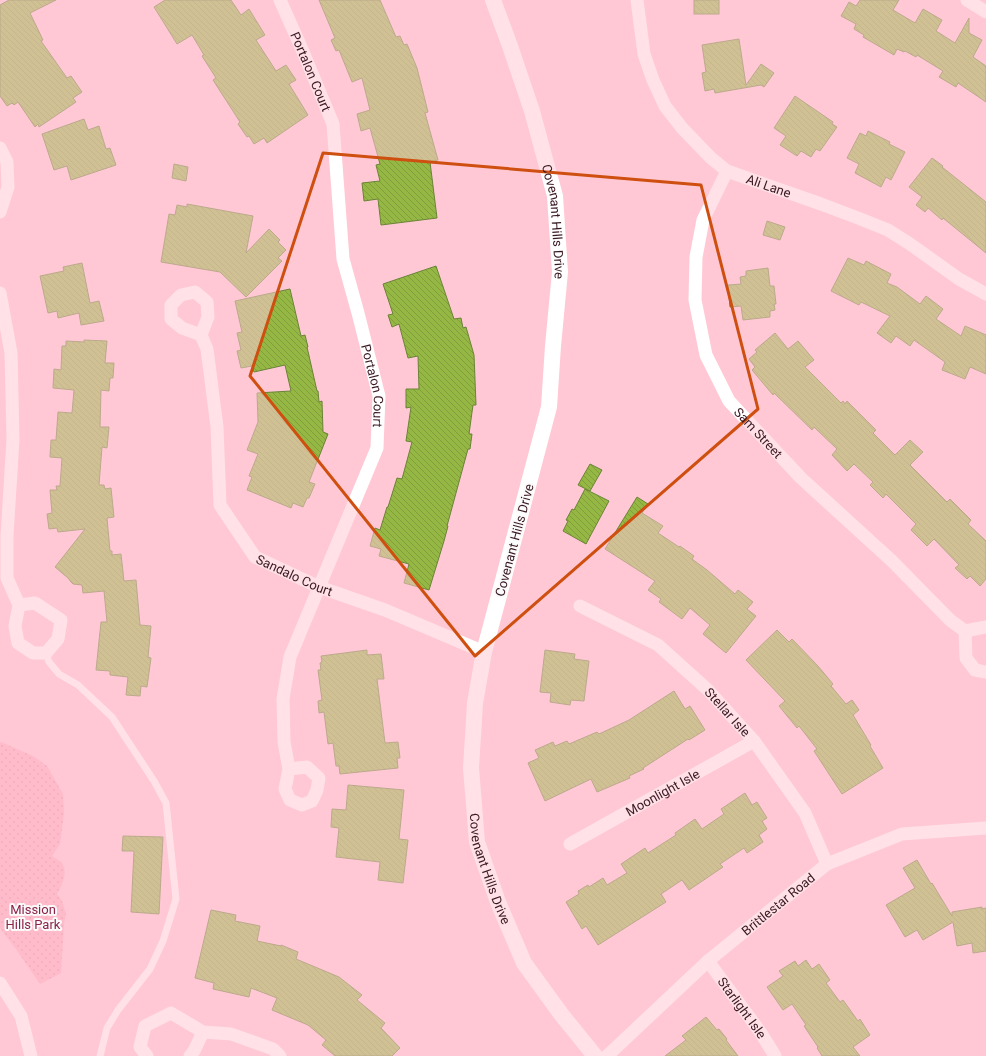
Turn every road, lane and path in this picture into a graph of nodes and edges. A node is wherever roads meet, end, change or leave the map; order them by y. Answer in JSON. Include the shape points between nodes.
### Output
{"nodes":[{"id":1,"x":280,"y":0,"type":"edge"},
{"id":2,"x":493,"y":0,"type":"edge"},
{"id":3,"x":637,"y":0,"type":"edge"},
{"id":4,"x":967,"y":0,"type":"edge"},
{"id":5,"x":986,"y":12,"type":"edge"},
{"id":6,"x":0,"y":148,"type":"edge"},
{"id":7,"x":727,"y":171,"type":"junction"},
{"id":8,"x":0,"y":212,"type":"edge"},
{"id":9,"x":0,"y":293,"type":"edge"},
{"id":10,"x":986,"y":294,"type":"edge"},
{"id":11,"x":201,"y":336,"type":"dead end"},
{"id":12,"x":319,"y":587,"type":"junction"},
{"id":13,"x":19,"y":605,"type":"junction"},
{"id":14,"x":580,"y":606,"type":"dead end"},
{"id":15,"x":986,"y":627,"type":"edge"},
{"id":16,"x":965,"y":631,"type":"junction"},
{"id":17,"x":484,"y":652,"type":"junction"},
{"id":18,"x":46,"y":653,"type":"junction"},
{"id":19,"x":986,"y":672,"type":"edge"},
{"id":20,"x":754,"y":741,"type":"junction"},
{"id":21,"x":289,"y":769,"type":"dead end"},
{"id":22,"x":986,"y":828,"type":"edge"},
{"id":23,"x":570,"y":844,"type":"dead end"},
{"id":24,"x":827,"y":864,"type":"junction"},
{"id":25,"x":708,"y":961,"type":"junction"},
{"id":26,"x":0,"y":982,"type":"edge"},
{"id":27,"x":204,"y":1032,"type":"junction"},
{"id":28,"x":31,"y":1056,"type":"edge"},
{"id":29,"x":100,"y":1056,"type":"edge"},
{"id":30,"x":147,"y":1056,"type":"edge"},
{"id":31,"x":190,"y":1056,"type":"edge"},
{"id":32,"x":280,"y":1056,"type":"edge"},
{"id":33,"x":595,"y":1056,"type":"edge"},
{"id":34,"x":607,"y":1056,"type":"edge"},
{"id":35,"x":774,"y":1056,"type":"edge"}],
"edges":[{"from":1,"to":12,"type":"street","name":"Portalon Court","via":[[333,124],[343,259],[378,396],[377,448]]},
{"from":2,"to":17,"type":"street","name":"Covenant Hills Drive","via":[[532,111],[554,196],[560,272],[550,407]]},
{"from":3,"to":7,"type":"street","name":"Ali Lane","via":[[644,54],[665,106],[697,145]]},
{"from":4,"to":5,"type":"street"},
{"from":6,"to":8,"type":"street","via":[[7,162],[8,187]]},
{"from":7,"to":10,"type":"street","name":"Ali Lane","via":[[888,230],[959,279]]},
{"from":7,"to":16,"type":"street","name":"Sam Street","via":[[703,220],[696,257],[695,300],[706,355],[729,401],[801,478],[950,620]]},
{"from":9,"to":13,"type":"street","via":[[10,353],[13,439],[6,536],[7,578]]},
{"from":11,"to":12,"type":"street","name":"Sandalo Court","via":[[206,349],[217,427],[220,505],[255,557]]},
{"from":12,"to":17,"type":"street","name":"Sandalo Court","via":[[385,610]]},
{"from":12,"to":21,"type":"street","name":"Portalon Court","via":[[290,657],[283,699],[284,742]]},
{"from":13,"to":18,"type":"street","via":[[15,626],[18,643],[33,653]]},
{"from":13,"to":18,"type":"street","via":[[35,604],[61,620],[58,639]]},
{"from":14,"to":20,"type":"street","name":"Stellar Isle","via":[[658,645],[708,690]]},
{"from":15,"to":16,"type":"street"},
{"from":16,"to":19,"type":"street","via":[[966,658],[975,670]]},
{"from":17,"to":33,"type":"street","name":"Covenant Hills Drive","via":[[475,703],[471,768],[477,842],[498,902],[524,963]]},
{"from":18,"to":29,"type":"lane","via":[[49,662],[59,674],[78,685],[112,716],[166,803],[176,899],[163,941],[150,969],[107,1028]]},
{"from":20,"to":23,"type":"street","name":"Moonlight Isle"},
{"from":20,"to":24,"type":"street","name":"Stellar Isle","via":[[805,812]]},
{"from":22,"to":24,"type":"street","name":"Brittlestar Road","via":[[902,834]]},
{"from":24,"to":25,"type":"street","name":"Brittlestar Road"},
{"from":25,"to":34,"type":"street","name":"Brittlestar Road"},
{"from":25,"to":35,"type":"street","name":"Starlight Isle","via":[[761,1033]]},
{"from":26,"to":28,"type":"street","via":[[21,1016]]},
{"from":27,"to":30,"type":"street","via":[[171,1013],[145,1026],[140,1047]]},
{"from":27,"to":31,"type":"street"},
{"from":27,"to":32,"type":"street","via":[[231,1034],[273,1049]]}]}
